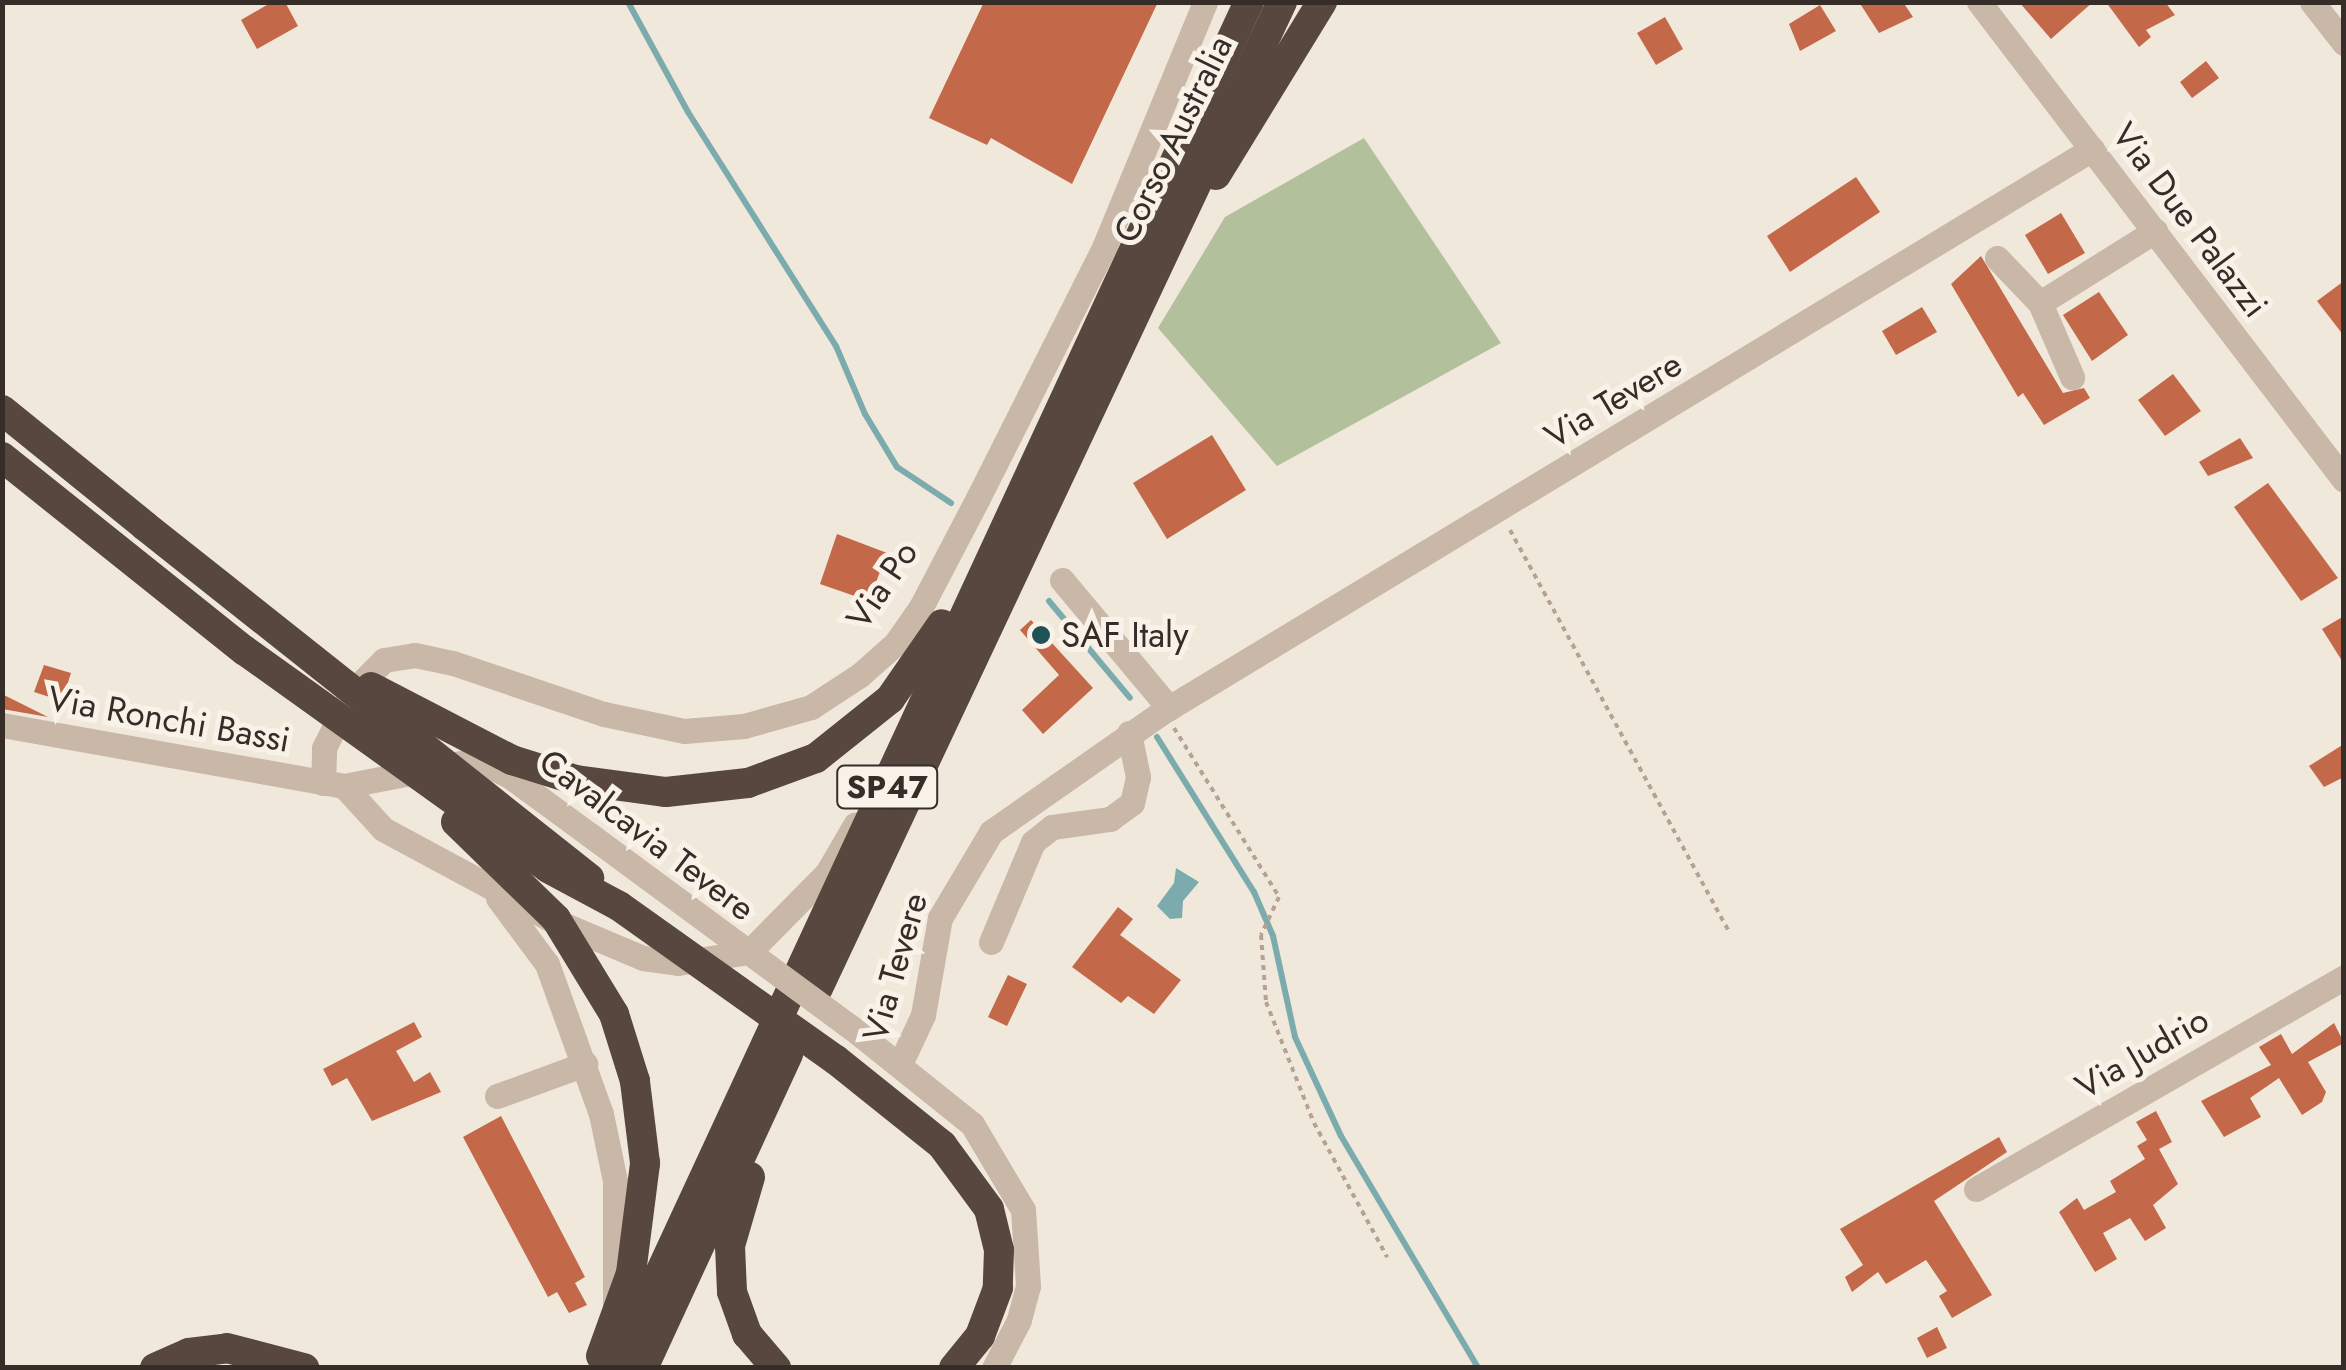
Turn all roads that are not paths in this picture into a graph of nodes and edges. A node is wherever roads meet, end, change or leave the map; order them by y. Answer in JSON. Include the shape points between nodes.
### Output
{"nodes":[{"id":1,"x":1205,"y":2,"type":"edge"},
{"id":2,"x":1228,"y":2,"type":"edge"},
{"id":3,"x":1249,"y":2,"type":"edge"},
{"id":4,"x":1282,"y":2,"type":"edge"},
{"id":5,"x":1322,"y":2,"type":"edge"},
{"id":6,"x":1979,"y":2,"type":"edge"},
{"id":7,"x":2312,"y":2,"type":"edge"},
{"id":8,"x":2344,"y":43,"type":"edge"},
{"id":9,"x":2092,"y":148,"type":"junction"},
{"id":10,"x":1154,"y":205,"type":"junction"},
{"id":11,"x":2155,"y":232,"type":"junction"},
{"id":12,"x":1997,"y":258,"type":"dead end"},
{"id":13,"x":2040,"y":303,"type":"junction"},
{"id":14,"x":1132,"y":308,"type":"junction"},
{"id":15,"x":2072,"y":377,"type":"dead end"},
{"id":16,"x":2,"y":410,"type":"edge"},
{"id":17,"x":1058,"y":416,"type":"junction"},
{"id":18,"x":2,"y":458,"type":"edge"},
{"id":19,"x":2344,"y":480,"type":"edge"},
{"id":20,"x":145,"y":526,"type":"junction"},
{"id":21,"x":1062,"y":580,"type":"dead end"},
{"id":22,"x":244,"y":650,"type":"junction"},
{"id":23,"x":1166,"y":710,"type":"junction"},
{"id":24,"x":2,"y":724,"type":"edge"},
{"id":25,"x":1129,"y":733,"type":"junction"},
{"id":26,"x":892,"y":776,"type":"junction"},
{"id":27,"x":334,"y":785,"type":"junction"},
{"id":28,"x":485,"y":883,"type":"junction"},
{"id":29,"x":617,"y":904,"type":"junction"},
{"id":30,"x":991,"y":942,"type":"dead end"},
{"id":31,"x":2344,"y":977,"type":"edge"},
{"id":32,"x":818,"y":988,"type":"dead end"},
{"id":33,"x":900,"y":1062,"type":"junction"},
{"id":34,"x":584,"y":1064,"type":"junction"},
{"id":35,"x":498,"y":1096,"type":"dead end"},
{"id":36,"x":1976,"y":1190,"type":"dead end"},
{"id":37,"x":614,"y":1322,"type":"junction"},
{"id":38,"x":155,"y":1368,"type":"edge"},
{"id":39,"x":304,"y":1368,"type":"edge"},
{"id":40,"x":596,"y":1368,"type":"edge"},
{"id":41,"x":616,"y":1368,"type":"edge"},
{"id":42,"x":643,"y":1368,"type":"edge"},
{"id":43,"x":776,"y":1368,"type":"edge"},
{"id":44,"x":954,"y":1368,"type":"edge"},
{"id":45,"x":994,"y":1368,"type":"edge"}],
"edges":[{"from":1,"to":27,"type":"street","name":"Via Po","via":[[1105,245],[978,498],[921,607],[896,643],[860,676],[811,707],[744,726],[684,732],[604,714],[452,663],[414,655],[384,660],[352,692],[331,734]]},
{"from":2,"to":10,"type":"highway","number":"SP47"},
{"from":3,"to":10,"type":"highway","name":"Corso Australia","number":"SP47"},
{"from":4,"to":14,"type":"highway","name":"Corso Australia","number":"SP47"},
{"from":5,"to":14,"type":"highway","number":"SP47"},
{"from":6,"to":9,"type":"street","name":"Via Due Palazzi"},
{"from":7,"to":8,"type":"street"},
{"from":9,"to":11,"type":"street","name":"Via Due Palazzi"},
{"from":9,"to":23,"type":"street","name":"Via Tevere"},
{"from":10,"to":17,"type":"highway","number":"SP47"},
{"from":11,"to":13,"type":"street"},
{"from":11,"to":19,"type":"street","name":"Via Due Palazzi"},
{"from":12,"to":13,"type":"street"},
{"from":13,"to":15,"type":"street"},
{"from":14,"to":32,"type":"highway","number":"SP47"},
{"from":16,"to":20,"type":"highway"},
{"from":17,"to":20,"type":"highway","bridge":true,"via":[[925,655],[890,699],[848,737],[788,771],[748,783],[666,792],[576,780],[442,727],[339,668]]},
{"from":17,"to":26,"type":"highway","number":"SP47"},
{"from":18,"to":22,"type":"highway"},
{"from":20,"to":29,"type":"highway","bridge":true,"via":[[295,651],[560,850]]},
{"from":21,"to":23,"type":"street"},
{"from":22,"to":29,"type":"highway","bridge":true,"via":[[548,868]]},
{"from":22,"to":37,"type":"highway","bridge":true,"via":[[519,880],[575,944],[614,1014],[635,1081],[645,1163],[639,1238]]},
{"from":23,"to":25,"type":"street","name":"Via Tevere"},
{"from":24,"to":27,"type":"street","name":"Via Ronchi Bassi"},
{"from":25,"to":30,"type":"street","via":[[1138,777],[1132,803],[1110,818],[1052,828],[1033,842]]},
{"from":25,"to":33,"type":"street","name":"Via Tevere","via":[[991,832],[962,872],[940,918],[917,1034]]},
{"from":26,"to":28,"type":"street","via":[[788,918],[749,952],[718,962],[642,958]]},
{"from":26,"to":41,"type":"highway","number":"SP47"},
{"from":27,"to":28,"type":"street","via":[[383,830]]},
{"from":27,"to":33,"type":"street","name":"Cavalcavia Tevere","bridge":true,"via":[[477,760],[508,775]]},
{"from":28,"to":34,"type":"street","via":[[547,964]]},
{"from":29,"to":44,"type":"highway","bridge":true,"via":[[836,1060],[942,1145],[988,1210],[999,1250],[998,1288],[980,1336]]},
{"from":31,"to":36,"type":"street","name":"Via Judrio"},
{"from":33,"to":45,"type":"street","name":"Via Tevere","via":[[972,1124],[1023,1210],[1028,1286]]},
{"from":34,"to":35,"type":"street"},
{"from":34,"to":37,"type":"street","via":[[616,1181]]},
{"from":37,"to":40,"type":"highway"},
{"from":38,"to":39,"type":"highway","via":[[189,1352],[227,1348]]},
{"from":42,"to":43,"type":"highway","via":[[788,1054],[788,1087],[730,1246],[736,1308],[747,1334]]}]}
